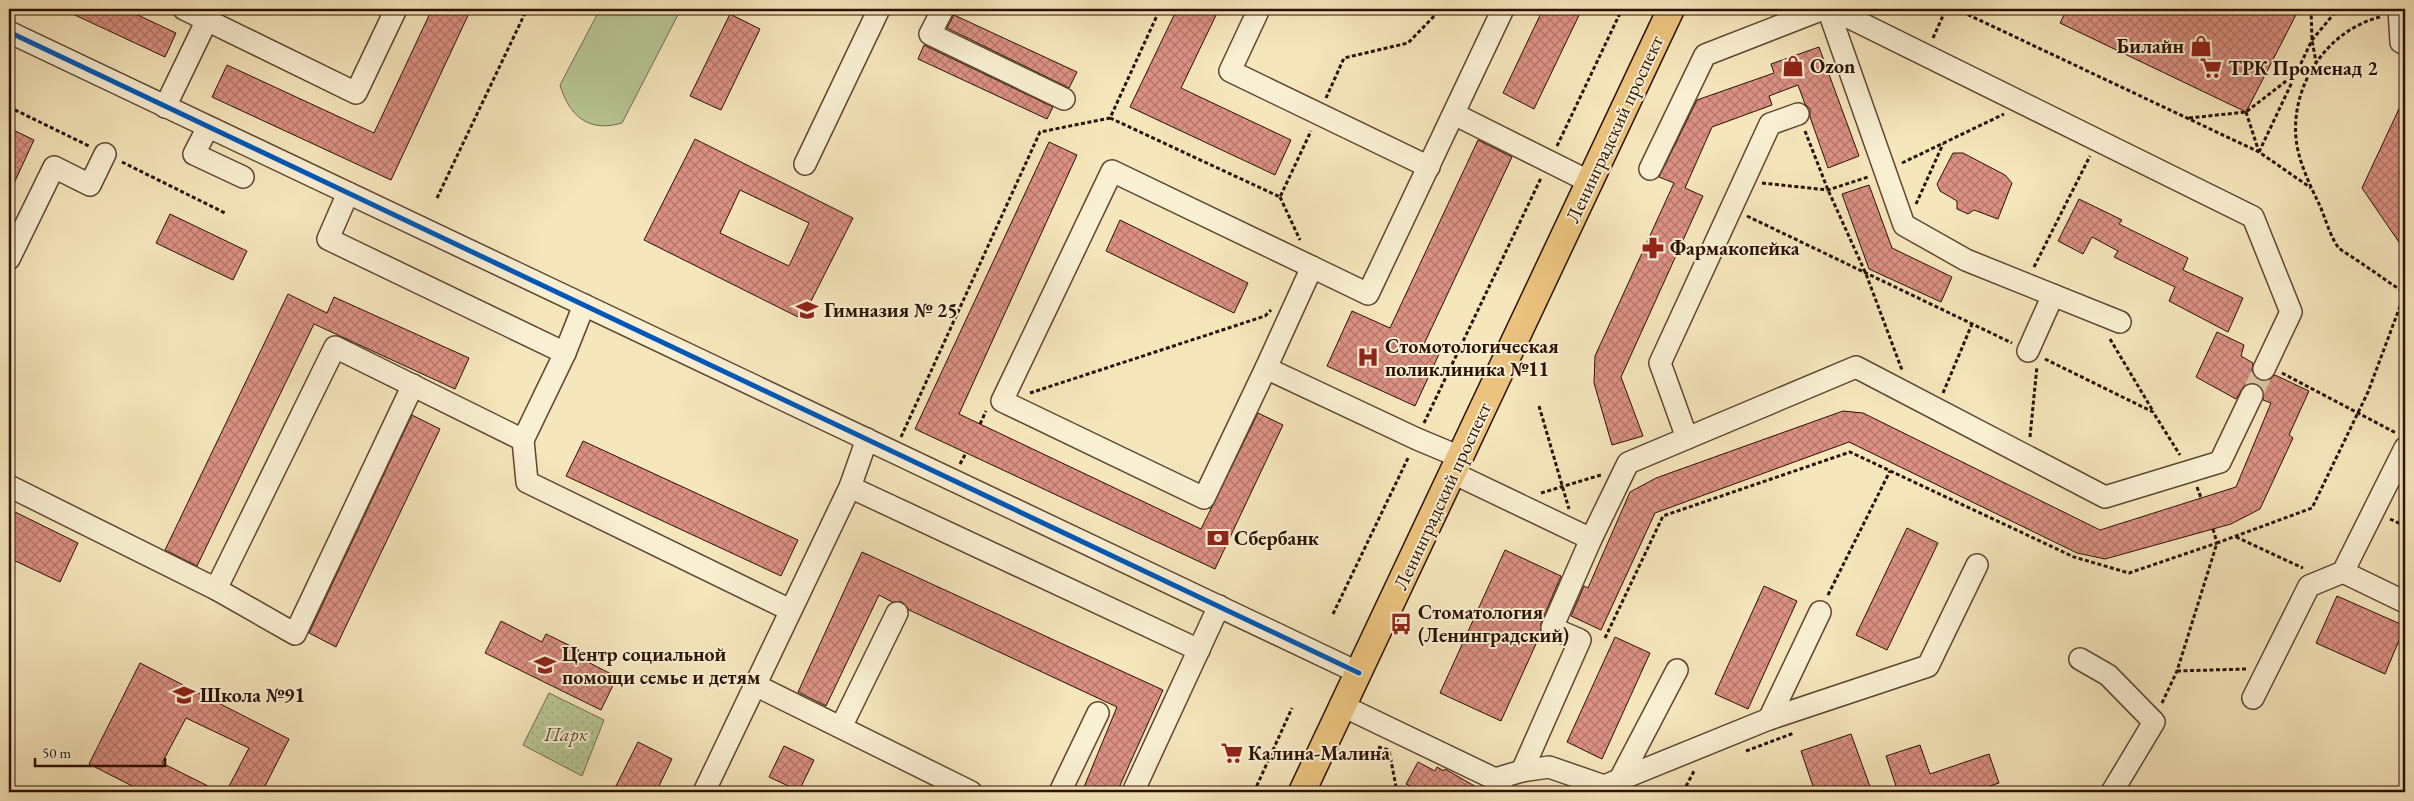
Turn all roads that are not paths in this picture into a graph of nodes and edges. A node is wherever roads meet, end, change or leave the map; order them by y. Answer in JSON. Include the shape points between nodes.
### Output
{"nodes":[{"id":1,"x":184,"y":9,"type":"edge"},
{"id":2,"x":396,"y":9,"type":"edge"},
{"id":3,"x":879,"y":9,"type":"edge"},
{"id":4,"x":943,"y":9,"type":"edge"},
{"id":5,"x":1259,"y":9,"type":"edge"},
{"id":6,"x":1503,"y":9,"type":"edge"},
{"id":7,"x":1671,"y":9,"type":"edge"},
{"id":8,"x":1823,"y":9,"type":"edge"},
{"id":9,"x":1830,"y":9,"type":"edge"},
{"id":10,"x":2399,"y":11,"type":"edge"},
{"id":11,"x":206,"y":20,"type":"junction"},
{"id":12,"x":9,"y":32,"type":"edge"},
{"id":13,"x":2405,"y":44,"type":"edge"},
{"id":14,"x":1064,"y":99,"type":"dead end"},
{"id":15,"x":166,"y":107,"type":"junction"},
{"id":16,"x":1454,"y":114,"type":"junction"},
{"id":17,"x":1798,"y":114,"type":"road end"},
{"id":18,"x":208,"y":127,"type":"junction"},
{"id":19,"x":105,"y":154,"type":"dead end"},
{"id":20,"x":805,"y":164,"type":"dead end"},
{"id":21,"x":1429,"y":167,"type":"junction"},
{"id":22,"x":1650,"y":169,"type":"dead end"},
{"id":23,"x":243,"y":177,"type":"dead end"},
{"id":24,"x":1590,"y":182,"type":"junction"},
{"id":25,"x":348,"y":193,"type":"junction"},
{"id":26,"x":9,"y":259,"type":"edge"},
{"id":27,"x":1312,"y":267,"type":"junction"},
{"id":28,"x":2053,"y":295,"type":"junction"},
{"id":29,"x":584,"y":305,"type":"junction"},
{"id":30,"x":2120,"y":322,"type":"dead end"},
{"id":31,"x":565,"y":353,"type":"junction"},
{"id":32,"x":2033,"y":353,"type":"road end"},
{"id":33,"x":2265,"y":367,"type":"tunnel mouth"},
{"id":34,"x":1266,"y":368,"type":"junction"},
{"id":35,"x":413,"y":385,"type":"junction"},
{"id":36,"x":2252,"y":395,"type":"tunnel mouth"},
{"id":37,"x":1687,"y":438,"type":"junction"},
{"id":38,"x":867,"y":439,"type":"junction"},
{"id":39,"x":524,"y":440,"type":"junction"},
{"id":40,"x":2401,"y":441,"type":"edge"},
{"id":41,"x":1457,"y":465,"type":"junction"},
{"id":42,"x":9,"y":486,"type":"edge"},
{"id":43,"x":850,"y":486,"type":"junction"},
{"id":44,"x":1584,"y":536,"type":"junction"},
{"id":45,"x":1977,"y":565,"type":"dead end"},
{"id":46,"x":2335,"y":576,"type":"junction"},
{"id":47,"x":216,"y":589,"type":"junction"},
{"id":48,"x":2405,"y":602,"type":"edge"},
{"id":49,"x":1219,"y":606,"type":"junction"},
{"id":50,"x":790,"y":610,"type":"junction"},
{"id":51,"x":1820,"y":612,"type":"road end"},
{"id":52,"x":897,"y":613,"type":"dead end"},
{"id":53,"x":1199,"y":650,"type":"junction"},
{"id":54,"x":2080,"y":659,"type":"dead end"},
{"id":55,"x":1677,"y":670,"type":"dead end"},
{"id":56,"x":1359,"y":673,"type":"junction"},
{"id":57,"x":755,"y":685,"type":"junction"},
{"id":58,"x":2253,"y":698,"type":"dead end"},
{"id":59,"x":1343,"y":706,"type":"junction"},
{"id":60,"x":1098,"y":712,"type":"dead end"},
{"id":61,"x":1769,"y":719,"type":"junction"},
{"id":62,"x":841,"y":727,"type":"junction"},
{"id":63,"x":1522,"y":771,"type":"junction"},
{"id":64,"x":1620,"y":779,"type":"junction"},
{"id":65,"x":1500,"y":786,"type":"edge"},
{"id":66,"x":704,"y":792,"type":"edge"},
{"id":67,"x":971,"y":792,"type":"edge"},
{"id":68,"x":1060,"y":792,"type":"edge"},
{"id":69,"x":1133,"y":792,"type":"edge"},
{"id":70,"x":1302,"y":792,"type":"edge"},
{"id":71,"x":2112,"y":792,"type":"edge"}],
"edges":[{"from":1,"to":11,"type":"street"},
{"from":2,"to":11,"type":"street","via":[[356,93]]},
{"from":3,"to":20,"type":"street"},
{"from":4,"to":14,"type":"street","via":[[930,34]]},
{"from":5,"to":21,"type":"street","via":[[1230,70]]},
{"from":6,"to":16,"type":"street"},
{"from":7,"to":24,"type":"main road","name":"Ленинградский проспект"},
{"from":8,"to":22,"type":"street","via":[[1704,55]]},
{"from":9,"to":28,"type":"street","via":[[1904,225],[1966,260]]},
{"from":9,"to":33,"type":"street","via":[[2253,217],[2291,312]]},
{"from":10,"to":13,"type":"street","via":[[2401,42]]},
{"from":11,"to":15,"type":"street"},
{"from":12,"to":15,"type":"street"},
{"from":15,"to":18,"type":"street"},
{"from":16,"to":21,"type":"street"},
{"from":16,"to":24,"type":"street"},
{"from":17,"to":37,"type":"street","via":[[1770,124],[1660,362]]},
{"from":18,"to":23,"type":"street","via":[[194,154]]},
{"from":18,"to":25,"type":"street"},
{"from":19,"to":26,"type":"street","via":[[90,184],[54,167]]},
{"from":21,"to":27,"type":"street","via":[[1368,294]]},
{"from":24,"to":41,"type":"main road","name":"Ленинградский проспект"},
{"from":25,"to":29,"type":"street"},
{"from":25,"to":31,"type":"street","via":[[328,238]]},
{"from":27,"to":34,"type":"street"},
{"from":27,"to":34,"type":"street","via":[[1112,171],[1002,402],[1204,498]]},
{"from":28,"to":30,"type":"street"},
{"from":28,"to":32,"type":"street"},
{"from":29,"to":31,"type":"street"},
{"from":29,"to":38,"type":"street"},
{"from":31,"to":39,"type":"street"},
{"from":34,"to":41,"type":"street","via":[[1417,439]]},
{"from":35,"to":39,"type":"street"},
{"from":35,"to":47,"type":"street","via":[[335,347]]},
{"from":35,"to":47,"type":"street","via":[[295,634]]},
{"from":36,"to":37,"type":"street","via":[[2220,462],[2105,497],[1856,367]]},
{"from":37,"to":44,"type":"street","via":[[1628,463]]},
{"from":38,"to":43,"type":"street"},
{"from":38,"to":49,"type":"street"},
{"from":39,"to":50,"type":"street","via":[[527,482]]},
{"from":40,"to":46,"type":"street"},
{"from":41,"to":44,"type":"street","via":[[1513,502]]},
{"from":41,"to":56,"type":"main road","name":"Ленинградский проспект"},
{"from":42,"to":47,"type":"street"},
{"from":43,"to":50,"type":"street"},
{"from":43,"to":53,"type":"street"},
{"from":44,"to":63,"type":"street","via":[[1552,628],[1580,640]]},
{"from":45,"to":61,"type":"street","via":[[1928,666]]},
{"from":46,"to":48,"type":"street"},
{"from":46,"to":58,"type":"street","via":[[2309,586]]},
{"from":49,"to":53,"type":"street"},
{"from":49,"to":56,"type":"street"},
{"from":50,"to":57,"type":"street"},
{"from":51,"to":61,"type":"street"},
{"from":52,"to":62,"type":"street"},
{"from":53,"to":69,"type":"street"},
{"from":54,"to":71,"type":"street","via":[[2108,675],[2154,722]]},
{"from":55,"to":64,"type":"street"},
{"from":56,"to":59,"type":"main road","name":"Ленинградский проспект"},
{"from":57,"to":62,"type":"street"},
{"from":57,"to":66,"type":"street"},
{"from":59,"to":65,"type":"street"},
{"from":59,"to":70,"type":"main road","name":"Ленинградский проспект"},
{"from":60,"to":68,"type":"street"},
{"from":61,"to":64,"type":"street"},
{"from":62,"to":67,"type":"street"},
{"from":63,"to":64,"type":"street","via":[[1549,767],[1604,786]]},
{"from":63,"to":65,"type":"street"}]}
